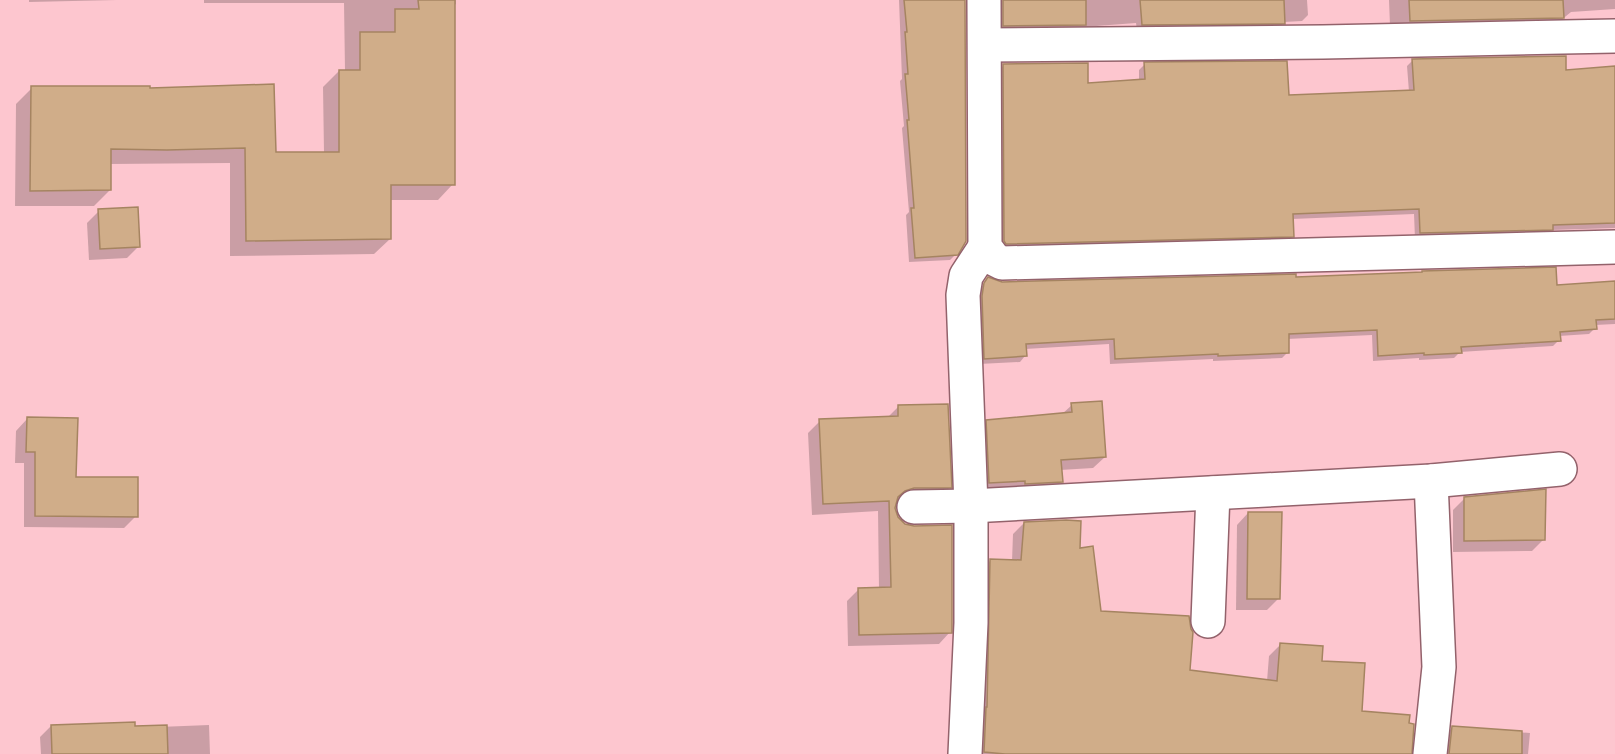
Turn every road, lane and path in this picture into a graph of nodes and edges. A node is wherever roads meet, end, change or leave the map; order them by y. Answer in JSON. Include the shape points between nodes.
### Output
{"nodes":[{"id":1,"x":984,"y":0,"type":"edge"},
{"id":2,"x":1615,"y":36,"type":"edge"},
{"id":3,"x":985,"y":45,"type":"junction"},
{"id":4,"x":985,"y":247,"type":"junction"},
{"id":5,"x":1615,"y":247,"type":"edge"},
{"id":6,"x":1560,"y":470,"type":"dead end"},
{"id":7,"x":1431,"y":481,"type":"junction"},
{"id":8,"x":1213,"y":493,"type":"junction"},
{"id":9,"x":971,"y":506,"type":"junction"},
{"id":10,"x":914,"y":507,"type":"dead end"},
{"id":11,"x":1208,"y":621,"type":"dead end"},
{"id":12,"x":965,"y":754,"type":"edge"},
{"id":13,"x":1430,"y":754,"type":"edge"}],
"edges":[{"from":1,"to":3,"type":"street"},
{"from":2,"to":3,"type":"street"},
{"from":3,"to":4,"type":"street"},
{"from":4,"to":5,"type":"street","via":[[993,259],[1002,263]]},
{"from":4,"to":9,"type":"street","via":[[966,276],[963,295]]},
{"from":6,"to":7,"type":"street"},
{"from":7,"to":8,"type":"street"},
{"from":7,"to":13,"type":"street","via":[[1439,667]]},
{"from":8,"to":9,"type":"street"},
{"from":8,"to":11,"type":"street"},
{"from":9,"to":10,"type":"street"},
{"from":9,"to":12,"type":"street"}]}
